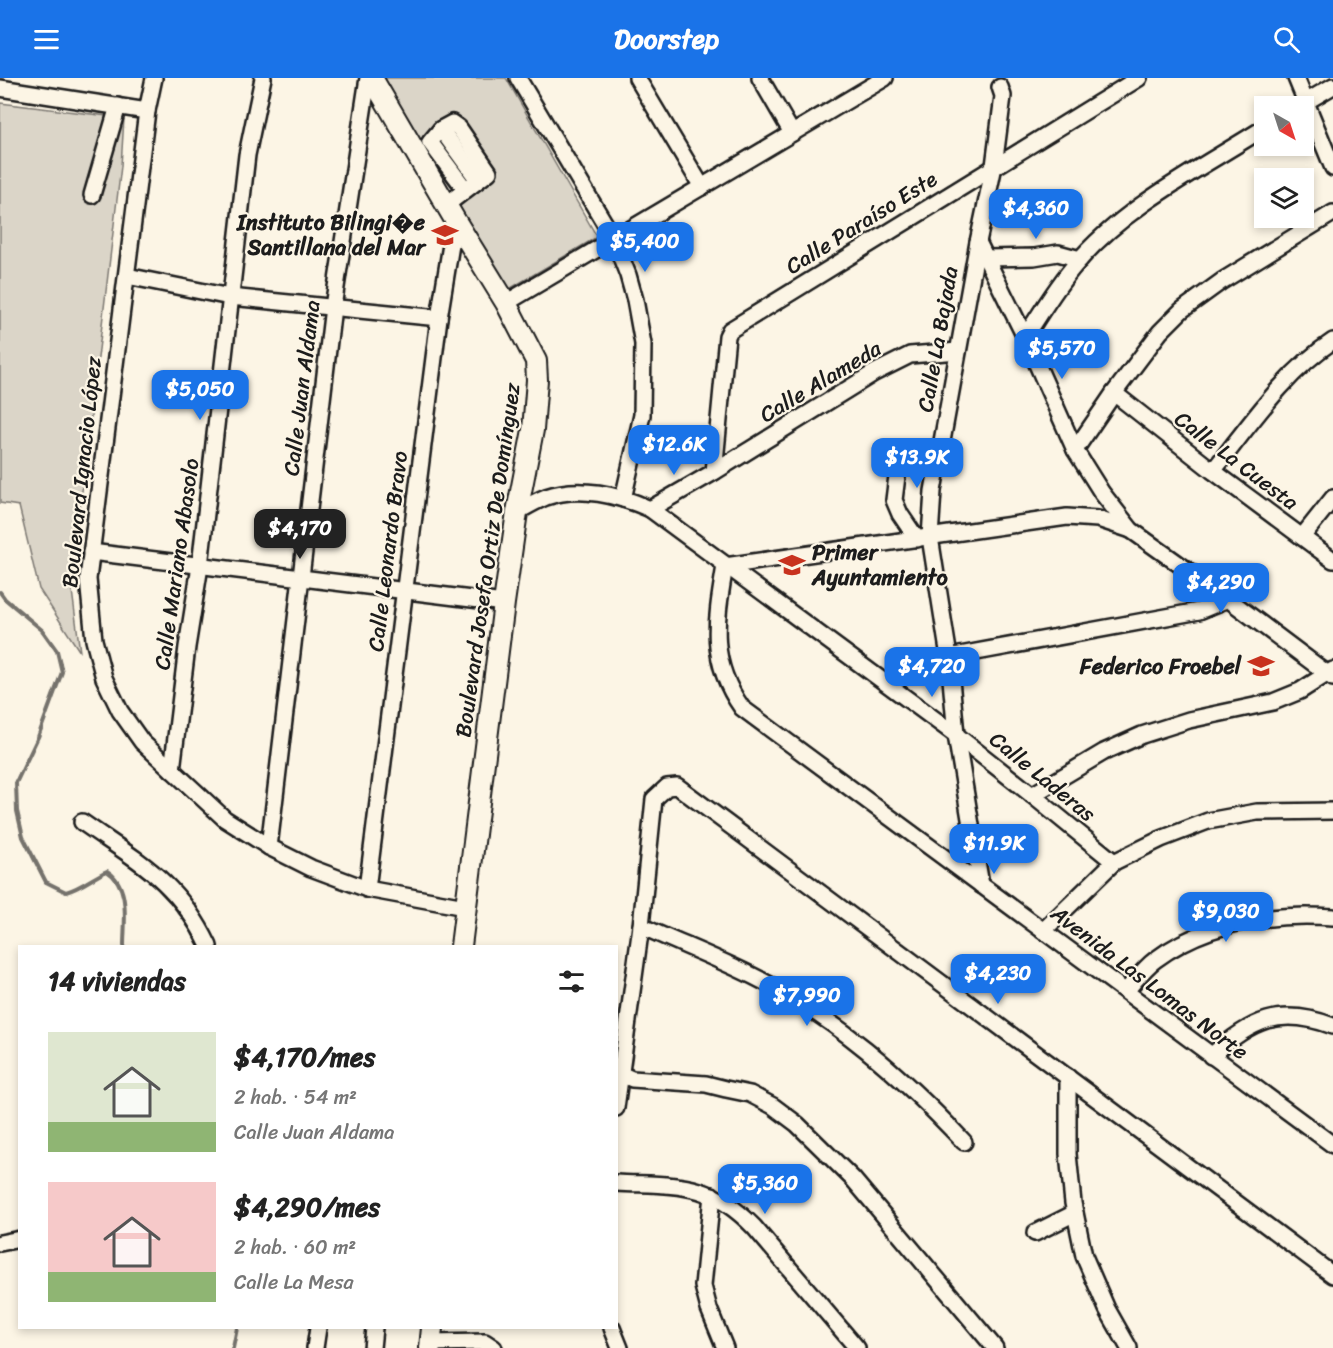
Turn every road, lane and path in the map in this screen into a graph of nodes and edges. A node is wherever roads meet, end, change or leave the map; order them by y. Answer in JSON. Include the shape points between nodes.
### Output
{"nodes":[{"id":1,"x":43,"y":78,"type":"edge"},
{"id":2,"x":154,"y":78,"type":"edge"},
{"id":3,"x":263,"y":78,"type":"edge"},
{"id":4,"x":370,"y":78,"type":"edge"},
{"id":5,"x":518,"y":78,"type":"edge"},
{"id":6,"x":637,"y":78,"type":"edge"},
{"id":7,"x":760,"y":78,"type":"edge"},
{"id":8,"x":885,"y":78,"type":"edge"},
{"id":9,"x":1139,"y":78,"type":"edge"},
{"id":10,"x":1296,"y":78,"type":"edge"},
{"id":11,"x":1333,"y":86,"type":"edge"},
{"id":12,"x":1000,"y":87,"type":"dead end"},
{"id":13,"x":0,"y":88,"type":"edge"},
{"id":14,"x":40,"y":94,"type":"junction"},
{"id":15,"x":1300,"y":96,"type":"edge"},
{"id":16,"x":1314,"y":98,"type":"edge"},
{"id":17,"x":118,"y":106,"type":"junction"},
{"id":18,"x":147,"y":111,"type":"junction"},
{"id":19,"x":1314,"y":129,"type":"edge"},
{"id":20,"x":792,"y":133,"type":"junction"},
{"id":21,"x":1254,"y":134,"type":"edge"},
{"id":22,"x":994,"y":166,"type":"junction"},
{"id":23,"x":1333,"y":168,"type":"edge"},
{"id":24,"x":702,"y":187,"type":"junction"},
{"id":25,"x":465,"y":189,"type":"junction"},
{"id":26,"x":92,"y":195,"type":"dead end"},
{"id":27,"x":450,"y":213,"type":"junction"},
{"id":28,"x":1333,"y":213,"type":"edge"},
{"id":29,"x":614,"y":239,"type":"junction"},
{"id":30,"x":978,"y":242,"type":"junction"},
{"id":31,"x":987,"y":258,"type":"junction"},
{"id":32,"x":1080,"y":259,"type":"junction"},
{"id":33,"x":127,"y":276,"type":"junction"},
{"id":34,"x":230,"y":297,"type":"junction"},
{"id":35,"x":506,"y":303,"type":"junction"},
{"id":36,"x":333,"y":307,"type":"junction"},
{"id":37,"x":439,"y":318,"type":"junction"},
{"id":38,"x":1025,"y":337,"type":"junction"},
{"id":39,"x":1333,"y":341,"type":"edge"},
{"id":40,"x":958,"y":351,"type":"junction"},
{"id":41,"x":1114,"y":393,"type":"junction"},
{"id":42,"x":1076,"y":450,"type":"junction"},
{"id":43,"x":898,"y":468,"type":"dead end"},
{"id":44,"x":1213,"y":471,"type":"junction"},
{"id":45,"x":714,"y":472,"type":"junction"},
{"id":46,"x":1333,"y":498,"type":"edge"},
{"id":47,"x":623,"y":499,"type":"junction"},
{"id":48,"x":650,"y":509,"type":"junction"},
{"id":49,"x":517,"y":512,"type":"junction"},
{"id":50,"x":1131,"y":530,"type":"junction"},
{"id":51,"x":1302,"y":537,"type":"junction"},
{"id":52,"x":924,"y":538,"type":"junction"},
{"id":53,"x":91,"y":552,"type":"junction"},
{"id":54,"x":1333,"y":560,"type":"edge"},
{"id":55,"x":200,"y":566,"type":"junction"},
{"id":56,"x":725,"y":566,"type":"junction"},
{"id":57,"x":302,"y":577,"type":"junction"},
{"id":58,"x":405,"y":590,"type":"junction"},
{"id":59,"x":1228,"y":598,"type":"junction"},
{"id":60,"x":504,"y":603,"type":"junction"},
{"id":61,"x":949,"y":657,"type":"junction"},
{"id":62,"x":1332,"y":674,"type":"edge"},
{"id":63,"x":956,"y":735,"type":"junction"},
{"id":64,"x":172,"y":770,"type":"junction"},
{"id":65,"x":1032,"y":795,"type":"junction"},
{"id":66,"x":1333,"y":811,"type":"edge"},
{"id":67,"x":82,"y":822,"type":"dead end"},
{"id":68,"x":269,"y":847,"type":"junction"},
{"id":69,"x":1114,"y":862,"type":"junction"},
{"id":70,"x":981,"y":885,"type":"junction"},
{"id":71,"x":367,"y":889,"type":"junction"},
{"id":72,"x":465,"y":906,"type":"junction"},
{"id":73,"x":1333,"y":917,"type":"edge"},
{"id":74,"x":641,"y":926,"type":"junction"},
{"id":75,"x":1043,"y":931,"type":"junction"},
{"id":76,"x":209,"y":945,"type":"edge"},
{"id":77,"x":461,"y":945,"type":"edge"},
{"id":78,"x":1126,"y":991,"type":"junction"},
{"id":79,"x":1333,"y":1026,"type":"edge"},
{"id":80,"x":1211,"y":1056,"type":"junction"},
{"id":81,"x":1068,"y":1077,"type":"junction"},
{"id":82,"x":621,"y":1078,"type":"edge"},
{"id":83,"x":618,"y":1096,"type":"edge"},
{"id":84,"x":964,"y":1142,"type":"dead end"},
{"id":85,"x":1333,"y":1145,"type":"edge"},
{"id":86,"x":618,"y":1183,"type":"edge"},
{"id":87,"x":712,"y":1195,"type":"junction"},
{"id":88,"x":1075,"y":1213,"type":"junction"},
{"id":89,"x":1035,"y":1233,"type":"dead end"},
{"id":90,"x":18,"y":1239,"type":"edge"},
{"id":91,"x":0,"y":1243,"type":"edge"},
{"id":92,"x":1333,"y":1275,"type":"edge"},
{"id":93,"x":318,"y":1329,"type":"edge"},
{"id":94,"x":374,"y":1329,"type":"edge"},
{"id":95,"x":612,"y":1329,"type":"edge"},
{"id":96,"x":431,"y":1340,"type":"edge"},
{"id":97,"x":315,"y":1348,"type":"edge"},
{"id":98,"x":372,"y":1348,"type":"edge"},
{"id":99,"x":494,"y":1348,"type":"edge"},
{"id":100,"x":620,"y":1348,"type":"edge"},
{"id":101,"x":726,"y":1348,"type":"edge"},
{"id":102,"x":857,"y":1348,"type":"edge"},
{"id":103,"x":995,"y":1348,"type":"edge"},
{"id":104,"x":1129,"y":1348,"type":"edge"}],
"edges":[{"from":1,"to":14,"type":"street"},
{"from":2,"to":18,"type":"street","name":"Boulevard Ignacio López"},
{"from":3,"to":34,"type":"street","name":"Calle Mariano Abasolo","via":[[247,155]]},
{"from":4,"to":27,"type":"main road","name":"Boulevard Josefa Ortiz De Domínguez"},
{"from":4,"to":36,"type":"street","name":"Calle Juan Aldama"},
{"from":5,"to":29,"type":"street"},
{"from":6,"to":24,"type":"street"},
{"from":7,"to":20,"type":"street"},
{"from":8,"to":20,"type":"street"},
{"from":9,"to":22,"type":"street","name":"Calle Paraíso Este"},
{"from":10,"to":15,"type":"street"},
{"from":11,"to":16,"type":"street"},
{"from":12,"to":22,"type":"street","name":"Calle La Bajada","via":[[1003,96]]},
{"from":13,"to":14,"type":"street"},
{"from":14,"to":17,"type":"street"},
{"from":17,"to":18,"type":"street"},
{"from":17,"to":26,"type":"street"},
{"from":18,"to":33,"type":"street","name":"Boulevard Ignacio López"},
{"from":19,"to":23,"type":"street"},
{"from":20,"to":24,"type":"street"},
{"from":21,"to":32,"type":"street","via":[[1127,214]]},
{"from":22,"to":30,"type":"street","name":"Calle La Bajada"},
{"from":22,"to":45,"type":"street","name":"Calle Paraíso Este","via":[[730,330]]},
{"from":24,"to":29,"type":"street"},
{"from":25,"to":25,"type":"street","via":[[430,142],[441,129],[478,180]]},
{"from":25,"to":27,"type":"street"},
{"from":27,"to":35,"type":"main road","name":"Boulevard Josefa Ortiz De Domínguez"},
{"from":27,"to":37,"type":"street","name":"Calle Leonardo Bravo"},
{"from":28,"to":41,"type":"street","via":[[1222,280],[1182,310],[1160,332]]},
{"from":29,"to":35,"type":"street"},
{"from":29,"to":47,"type":"street","via":[[628,275],[643,344],[642,415]]},
{"from":30,"to":31,"type":"street"},
{"from":30,"to":40,"type":"street","name":"Calle La Bajada"},
{"from":31,"to":32,"type":"street","via":[[1058,253]]},
{"from":31,"to":38,"type":"street"},
{"from":32,"to":38,"type":"street"},
{"from":33,"to":34,"type":"street"},
{"from":33,"to":53,"type":"street","name":"Boulevard Ignacio López"},
{"from":34,"to":36,"type":"street"},
{"from":34,"to":55,"type":"street","name":"Calle Mariano Abasolo"},
{"from":35,"to":49,"type":"main road","name":"Boulevard Josefa Ortiz De Domínguez","via":[[536,361],[537,380],[533,430]]},
{"from":36,"to":37,"type":"street"},
{"from":36,"to":57,"type":"street","name":"Calle Juan Aldama"},
{"from":37,"to":58,"type":"street","name":"Calle Leonardo Bravo"},
{"from":38,"to":42,"type":"street"},
{"from":39,"to":44,"type":"street","via":[[1278,391]]},
{"from":40,"to":45,"type":"street","name":"Calle Alameda","via":[[910,355]]},
{"from":40,"to":52,"type":"street","name":"Calle La Bajada"},
{"from":41,"to":42,"type":"street"},
{"from":41,"to":44,"type":"street","name":"Calle La Cuesta"},
{"from":42,"to":50,"type":"street"},
{"from":43,"to":52,"type":"street","via":[[894,500],[900,514]]},
{"from":44,"to":51,"type":"street","name":"Calle La Cuesta"},
{"from":45,"to":48,"type":"street","name":"Calle Alameda"},
{"from":46,"to":51,"type":"street"},
{"from":47,"to":48,"type":"street","name":"Calle Laderas"},
{"from":47,"to":49,"type":"street","name":"Calle Laderas","via":[[594,492],[571,492],[547,497]]},
{"from":48,"to":56,"type":"street","name":"Calle Laderas"},
{"from":49,"to":60,"type":"main road","name":"Boulevard Josefa Ortiz De Domínguez"},
{"from":50,"to":52,"type":"street","via":[[1098,519],[1067,517]]},
{"from":50,"to":59,"type":"street"},
{"from":51,"to":54,"type":"street","name":"Calle La Cuesta"},
{"from":52,"to":56,"type":"street"},
{"from":52,"to":61,"type":"street","name":"Calle La Bajada"},
{"from":53,"to":55,"type":"street"},
{"from":53,"to":64,"type":"street","name":"Boulevard Ignacio López","via":[[90,610],[104,678],[120,711],[142,742]]},
{"from":55,"to":57,"type":"street"},
{"from":55,"to":64,"type":"street","name":"Calle Mariano Abasolo"},
{"from":56,"to":63,"type":"street","name":"Calle Laderas"},
{"from":56,"to":70,"type":"street","name":"Avenida Las Lomas Norte","via":[[716,638],[723,674],[742,708]]},
{"from":57,"to":58,"type":"street"},
{"from":57,"to":68,"type":"street","name":"Calle Juan Aldama"},
{"from":58,"to":60,"type":"street"},
{"from":58,"to":71,"type":"street","name":"Calle Leonardo Bravo"},
{"from":59,"to":61,"type":"street","via":[[1199,611]]},
{"from":59,"to":62,"type":"street"},
{"from":60,"to":72,"type":"main road","name":"Boulevard Josefa Ortiz De Domínguez"},
{"from":61,"to":63,"type":"street","name":"Calle La Bajada"},
{"from":62,"to":65,"type":"street","via":[[1273,702],[1189,720],[1142,735],[1104,752]]},
{"from":63,"to":65,"type":"street","name":"Calle Laderas"},
{"from":63,"to":70,"type":"street","name":"Calle La Bajada"},
{"from":64,"to":68,"type":"street","name":"Boulevard Ignacio López","via":[[225,819]]},
{"from":65,"to":69,"type":"street","name":"Calle Laderas"},
{"from":66,"to":69,"type":"street","via":[[1257,812],[1208,821]]},
{"from":67,"to":76,"type":"street","via":[[166,882],[199,925]]},
{"from":68,"to":71,"type":"street","name":"Boulevard Ignacio López"},
{"from":69,"to":75,"type":"street"},
{"from":70,"to":75,"type":"street","name":"Avenida Las Lomas Norte"},
{"from":71,"to":72,"type":"street","name":"Boulevard Ignacio López"},
{"from":72,"to":77,"type":"main road","name":"Boulevard Josefa Ortiz De Domínguez"},
{"from":73,"to":78,"type":"street","via":[[1264,918],[1188,939],[1154,961]]},
{"from":74,"to":81,"type":"street","via":[[654,799],[667,787],[677,786]]},
{"from":74,"to":82,"type":"street"},
{"from":74,"to":84,"type":"street","via":[[755,977],[828,1020],[922,1098]]},
{"from":75,"to":78,"type":"street","name":"Avenida Las Lomas Norte"},
{"from":78,"to":80,"type":"street","name":"Avenida Las Lomas Norte"},
{"from":79,"to":80,"type":"street","via":[[1291,1016],[1265,1019],[1231,1038]]},
{"from":80,"to":85,"type":"street","name":"Avenida Las Lomas Norte"},
{"from":81,"to":88,"type":"street","via":[[1068,1154]]},
{"from":81,"to":92,"type":"street"},
{"from":82,"to":83,"type":"street"},
{"from":82,"to":103,"type":"street","via":[[706,1084],[750,1094],[773,1106],[852,1179]]},
{"from":86,"to":87,"type":"street","via":[[691,1187]]},
{"from":87,"to":101,"type":"street","via":[[703,1286]]},
{"from":87,"to":102,"type":"street","via":[[737,1210],[754,1227]]},
{"from":88,"to":89,"type":"street"},
{"from":88,"to":104,"type":"street","via":[[1084,1256]]},
{"from":90,"to":91,"type":"street"},
{"from":93,"to":97,"type":"street"},
{"from":94,"to":98,"type":"street"},
{"from":95,"to":100,"type":"street"},
{"from":96,"to":99,"type":"street","via":[[485,1342]]}]}
